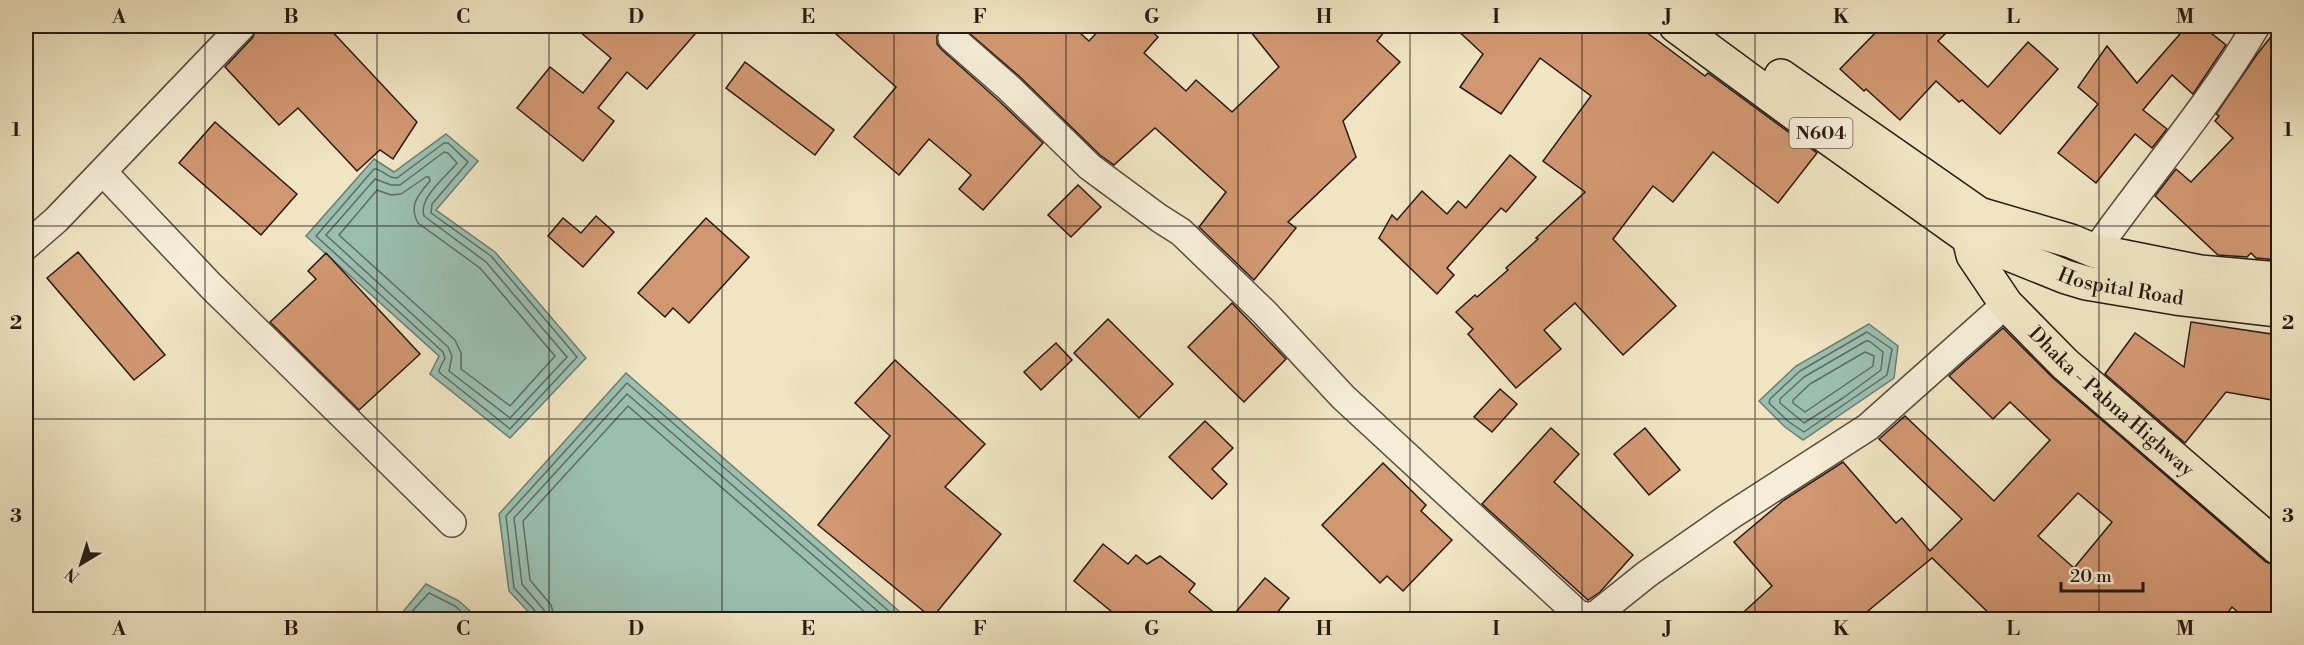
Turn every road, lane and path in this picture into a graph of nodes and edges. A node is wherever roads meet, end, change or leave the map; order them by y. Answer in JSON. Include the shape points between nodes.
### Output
{"nodes":[{"id":1,"x":242,"y":26,"type":"edge"},
{"id":2,"x":1676,"y":26,"type":"edge"},
{"id":3,"x":1711,"y":26,"type":"edge"},
{"id":4,"x":2256,"y":26,"type":"edge"},
{"id":5,"x":952,"y":38,"type":"dead end"},
{"id":6,"x":103,"y":172,"type":"junction"},
{"id":7,"x":1974,"y":226,"type":"junction"},
{"id":8,"x":26,"y":246,"type":"edge"},
{"id":9,"x":2096,"y":251,"type":"junction"},
{"id":10,"x":2278,"y":279,"type":"edge"},
{"id":11,"x":2006,"y":304,"type":"junction"},
{"id":12,"x":2278,"y":310,"type":"edge"},
{"id":13,"x":452,"y":523,"type":"dead end"},
{"id":14,"x":2278,"y":548,"type":"edge"}],
"edges":[{"from":1,"to":6,"type":"street"},
{"from":2,"to":7,"type":"main road","number":"N604","via":[[1820,132]]},
{"from":3,"to":7,"type":"main road","number":"N604"},
{"from":4,"to":9,"type":"street"},
{"from":5,"to":11,"type":"street","via":[[1010,88],[1090,167],[1181,232],[1360,413],[1578,614],[1589,617],[1730,516],[1868,427]]},
{"from":6,"to":8,"type":"street"},
{"from":6,"to":13,"type":"street","via":[[211,286]]},
{"from":7,"to":9,"type":"main road","name":"Hospital Road","number":"N604","via":[[2071,241]]},
{"from":7,"to":11,"type":"main road","name":"Dhaka - Pabna Highway","via":[[1973,255]]},
{"from":7,"to":12,"type":"main road","name":"Hospital Road","number":"N604","via":[[2066,277],[2086,283]]},
{"from":9,"to":10,"type":"main road","name":"Hospital Road","number":"N604","via":[[2200,272]]},
{"from":11,"to":14,"type":"main road","name":"Dhaka - Pabna Highway","via":[[2065,364]]}]}
